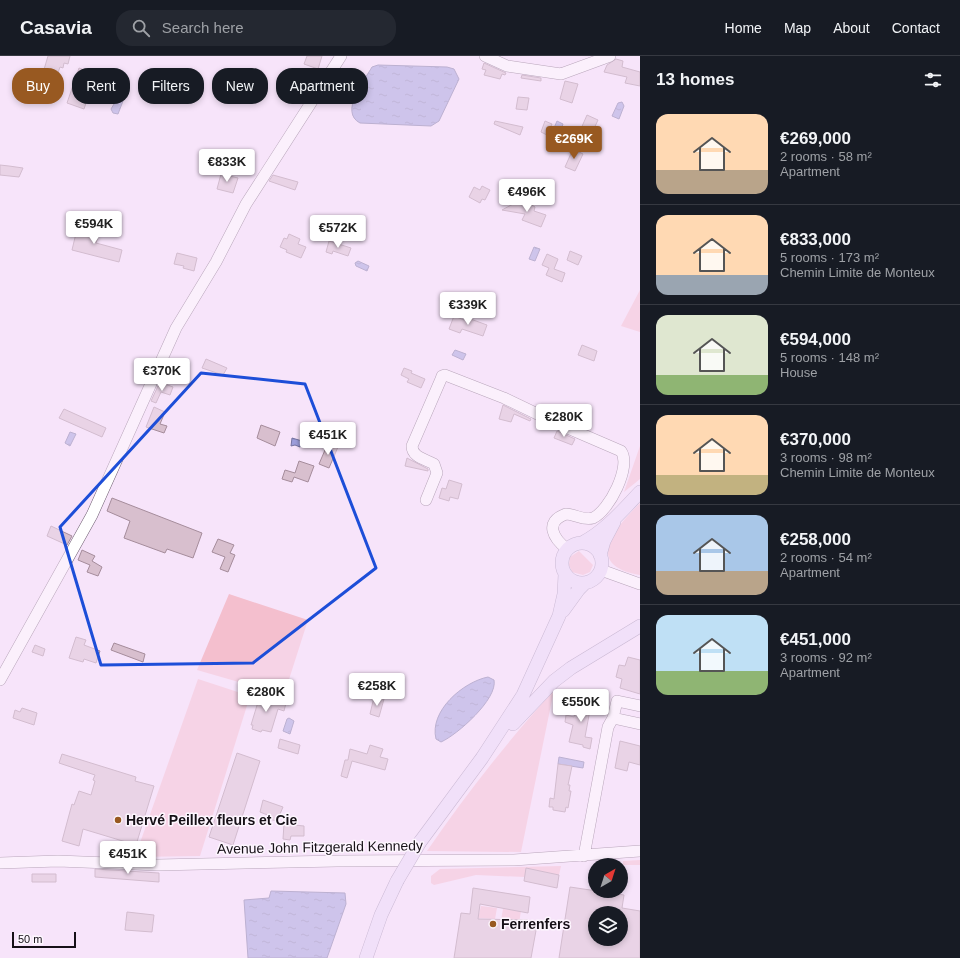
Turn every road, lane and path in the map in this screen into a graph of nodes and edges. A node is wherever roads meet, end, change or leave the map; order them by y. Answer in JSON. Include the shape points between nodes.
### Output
{"nodes":[{"id":1,"x":341,"y":56,"type":"edge"},
{"id":2,"x":485,"y":56,"type":"edge"},
{"id":3,"x":610,"y":56,"type":"edge"},
{"id":4,"x":640,"y":492,"type":"edge"},
{"id":5,"x":426,"y":500,"type":"dead end"},
{"id":6,"x":618,"y":516,"type":"junction"},
{"id":7,"x":582,"y":543,"type":"junction"},
{"id":8,"x":567,"y":549,"type":"junction"},
{"id":9,"x":600,"y":555,"type":"junction"},
{"id":10,"x":601,"y":570,"type":"junction"},
{"id":11,"x":565,"y":574,"type":"junction"},
{"id":12,"x":585,"y":583,"type":"junction"},
{"id":13,"x":640,"y":584,"type":"edge"},
{"id":14,"x":559,"y":616,"type":"junction"},
{"id":15,"x":640,"y":626,"type":"edge"},
{"id":16,"x":0,"y":680,"type":"edge"},
{"id":17,"x":640,"y":706,"type":"edge"},
{"id":18,"x":613,"y":718,"type":"junction"},
{"id":19,"x":640,"y":724,"type":"edge"},
{"id":20,"x":482,"y":758,"type":"junction"},
{"id":21,"x":640,"y":851,"type":"edge"},
{"id":22,"x":584,"y":856,"type":"junction"},
{"id":23,"x":0,"y":863,"type":"edge"},
{"id":24,"x":366,"y":958,"type":"edge"}],
"edges":[{"from":1,"to":16,"type":"street","via":[[246,204],[216,262],[176,328],[87,526]]},
{"from":2,"to":3,"type":"street","via":[[507,66],[561,74]]},
{"from":4,"to":6,"type":"main road"},
{"from":5,"to":8,"type":"street","via":[[437,474],[434,464],[416,456],[412,446],[442,376],[446,375],[622,451],[625,460],[620,479],[609,502],[599,514],[586,519],[566,514],[555,520],[553,534]]},
{"from":6,"to":7,"type":"main road"},
{"from":6,"to":9,"type":"main road","via":[[604,541]]},
{"from":7,"to":8,"type":"main road"},
{"from":7,"to":9,"type":"main road","via":[[594,547]]},
{"from":8,"to":11,"type":"main road","via":[[562,562]]},
{"from":9,"to":10,"type":"main road"},
{"from":10,"to":12,"type":"main road","via":[[593,580]]},
{"from":10,"to":13,"type":"street"},
{"from":11,"to":12,"type":"main road","via":[[574,582]]},
{"from":11,"to":14,"type":"main road"},
{"from":12,"to":14,"type":"main road"},
{"from":14,"to":20,"type":"main road","via":[[523,695]]},
{"from":15,"to":20,"type":"main road","via":[[554,681]]},
{"from":17,"to":18,"type":"street","via":[[617,701]]},
{"from":18,"to":19,"type":"street"},
{"from":18,"to":22,"type":"street","via":[[608,728]]},
{"from":20,"to":24,"type":"main road","bridge":true,"via":[[435,819],[397,881],[381,915]]},
{"from":21,"to":22,"type":"street","name":"Avenue John Fitzgerald Kennedy"},
{"from":22,"to":23,"type":"street","name":"Avenue John Fitzgerald Kennedy","via":[[514,860],[158,865],[58,861]]}]}
